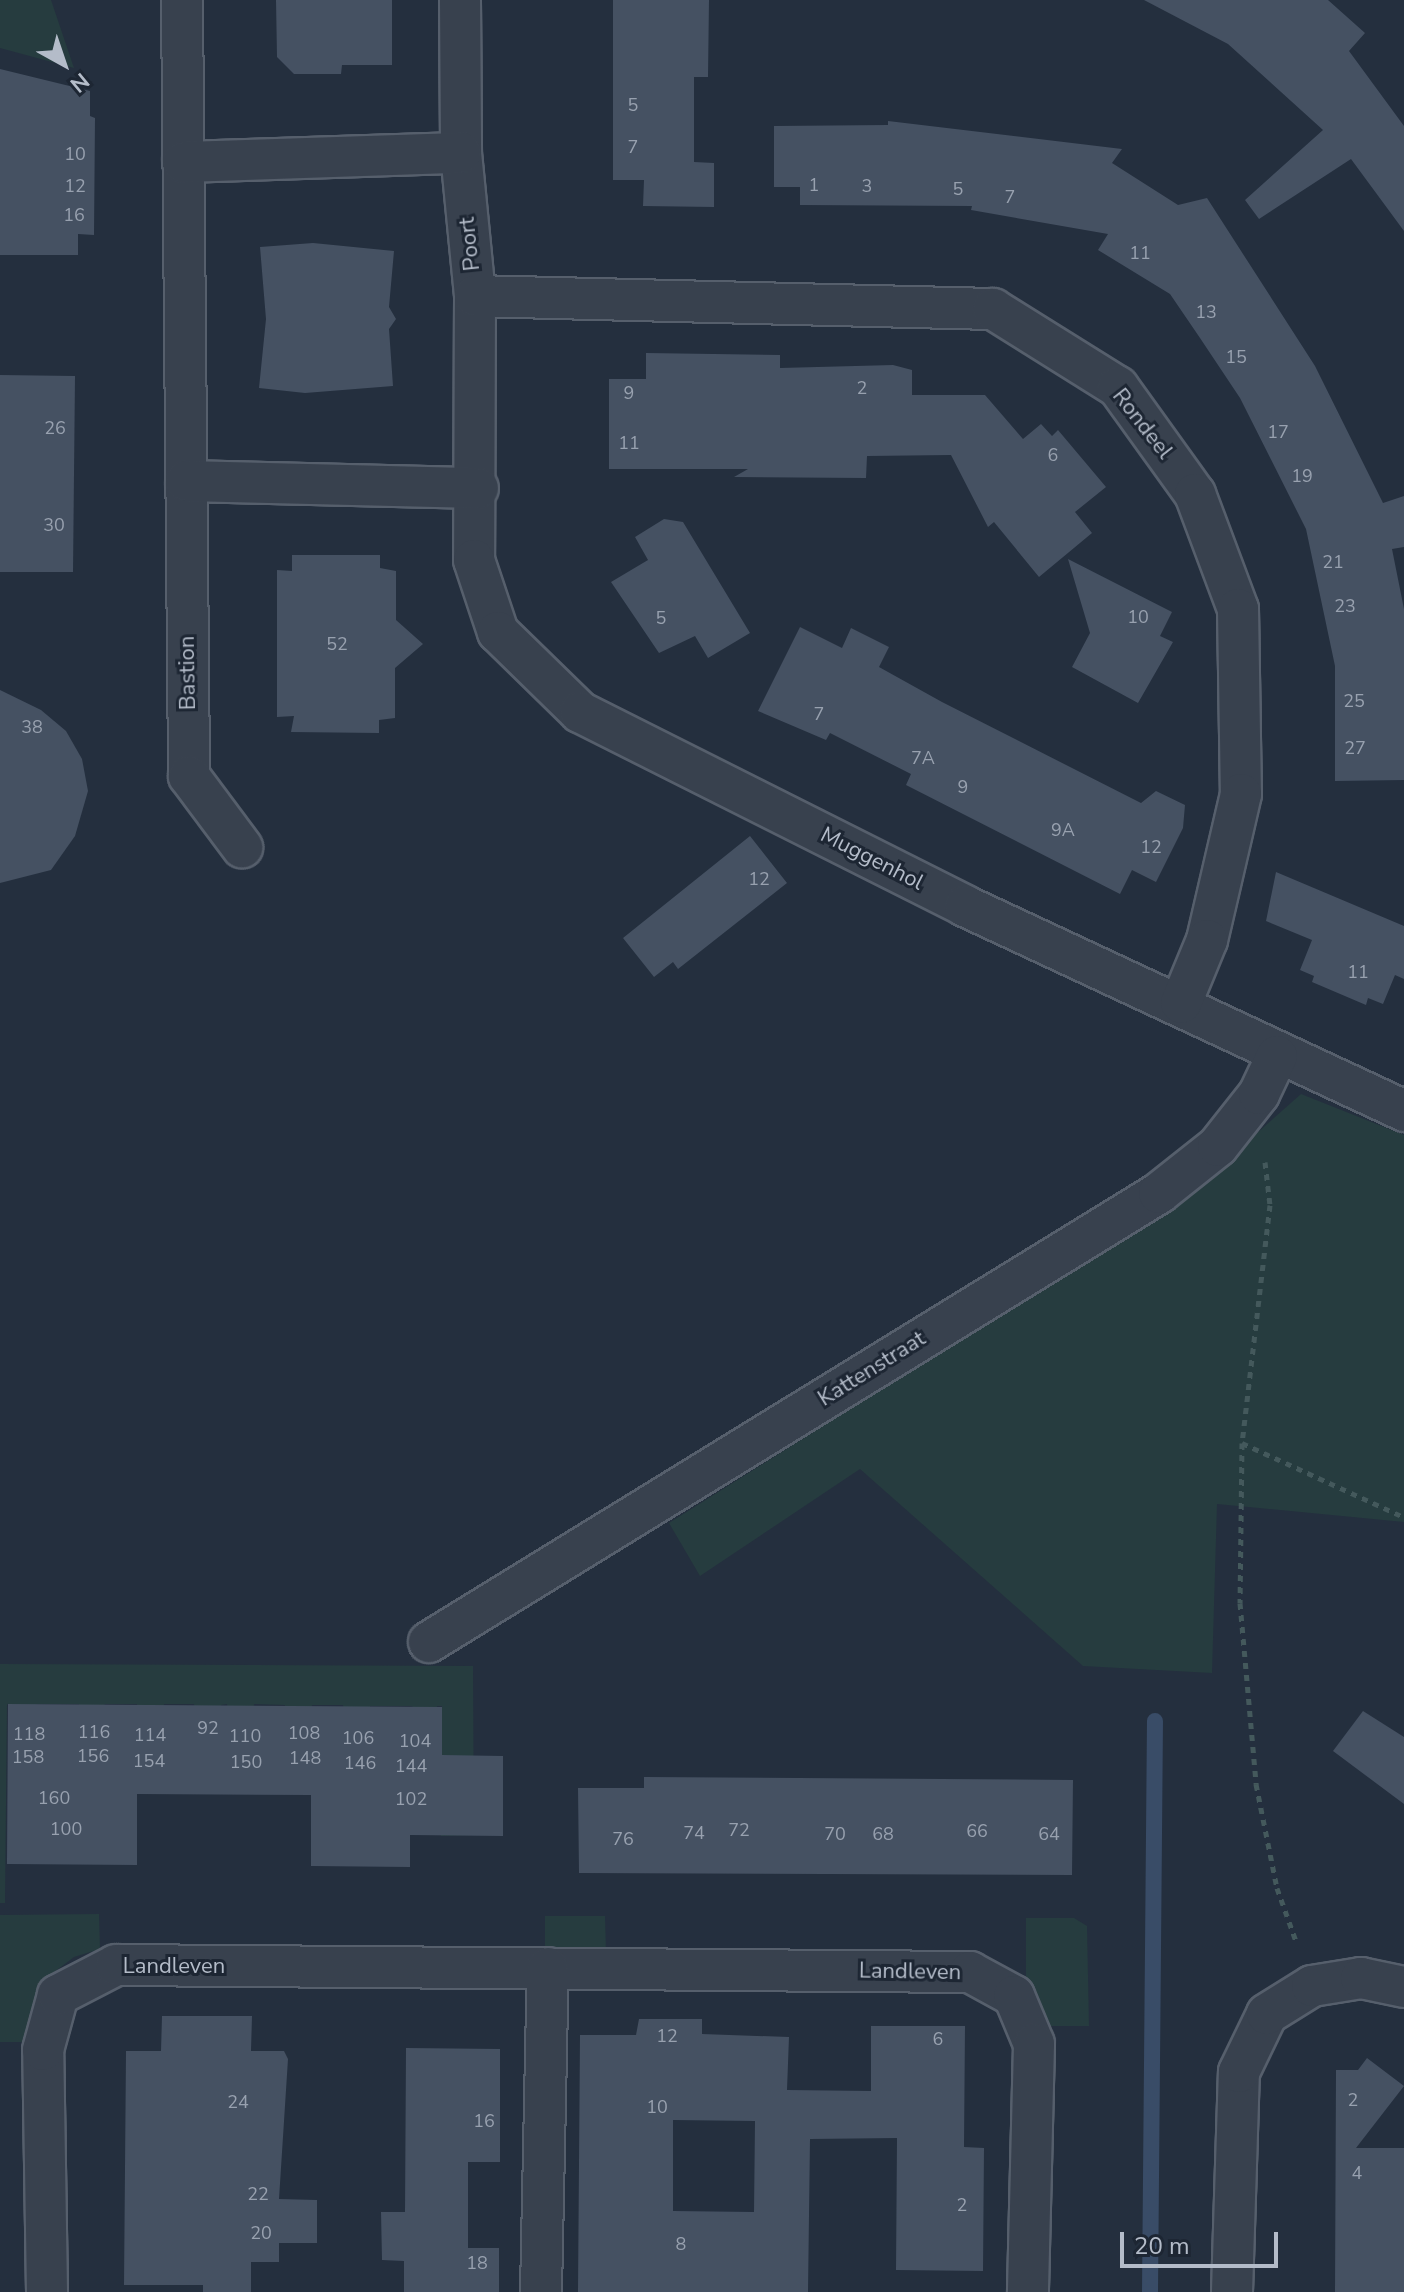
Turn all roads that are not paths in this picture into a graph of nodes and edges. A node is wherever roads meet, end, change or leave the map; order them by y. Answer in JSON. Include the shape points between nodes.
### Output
{"nodes":[{"id":1,"x":182,"y":0,"type":"edge"},
{"id":2,"x":460,"y":0,"type":"edge"},
{"id":3,"x":461,"y":153,"type":"junction"},
{"id":4,"x":183,"y":162,"type":"junction"},
{"id":5,"x":475,"y":296,"type":"junction"},
{"id":6,"x":186,"y":481,"type":"junction"},
{"id":7,"x":478,"y":488,"type":"junction"},
{"id":8,"x":242,"y":847,"type":"dead end"},
{"id":9,"x":1181,"y":1003,"type":"junction"},
{"id":10,"x":1277,"y":1056,"type":"junction"},
{"id":11,"x":1404,"y":1111,"type":"edge"},
{"id":12,"x":429,"y":1642,"type":"dead end"},
{"id":13,"x":548,"y":1968,"type":"junction"},
{"id":14,"x":1404,"y":1987,"type":"edge"},
{"id":15,"x":47,"y":2292,"type":"edge"},
{"id":16,"x":541,"y":2292,"type":"edge"},
{"id":17,"x":1028,"y":2292,"type":"edge"},
{"id":18,"x":1232,"y":2292,"type":"edge"}],
"edges":[{"from":1,"to":4,"type":"street","name":"Bastion"},
{"from":2,"to":3,"type":"street","name":"Poort"},
{"from":3,"to":4,"type":"street"},
{"from":3,"to":5,"type":"street","name":"Poort"},
{"from":4,"to":6,"type":"street","name":"Bastion"},
{"from":5,"to":7,"type":"street","name":"Poort"},
{"from":5,"to":9,"type":"street","name":"Rondeel","via":[[993,309],[1118,387],[1195,494],[1238,609],[1241,794],[1207,940]]},
{"from":6,"to":7,"type":"street"},
{"from":6,"to":8,"type":"street","name":"Bastion","via":[[189,776]]},
{"from":7,"to":9,"type":"street","name":"Muggenhol","via":[[474,560],[498,632],[580,712],[965,906]]},
{"from":9,"to":10,"type":"street","name":"Muggenhol"},
{"from":10,"to":11,"type":"street","name":"Muggenhol"},
{"from":10,"to":12,"type":"street","name":"Kattenstraat","via":[[1259,1094],[1218,1146],[1159,1193]]},
{"from":13,"to":15,"type":"street","name":"Landleven","via":[[116,1965],[58,1995],[43,2050]]},
{"from":13,"to":16,"type":"street"},
{"from":13,"to":17,"type":"street","name":"Landleven","via":[[970,1972],[1014,1996],[1034,2044]]},
{"from":14,"to":18,"type":"street","via":[[1361,1978],[1312,1986],[1267,2014],[1239,2072]]}]}
